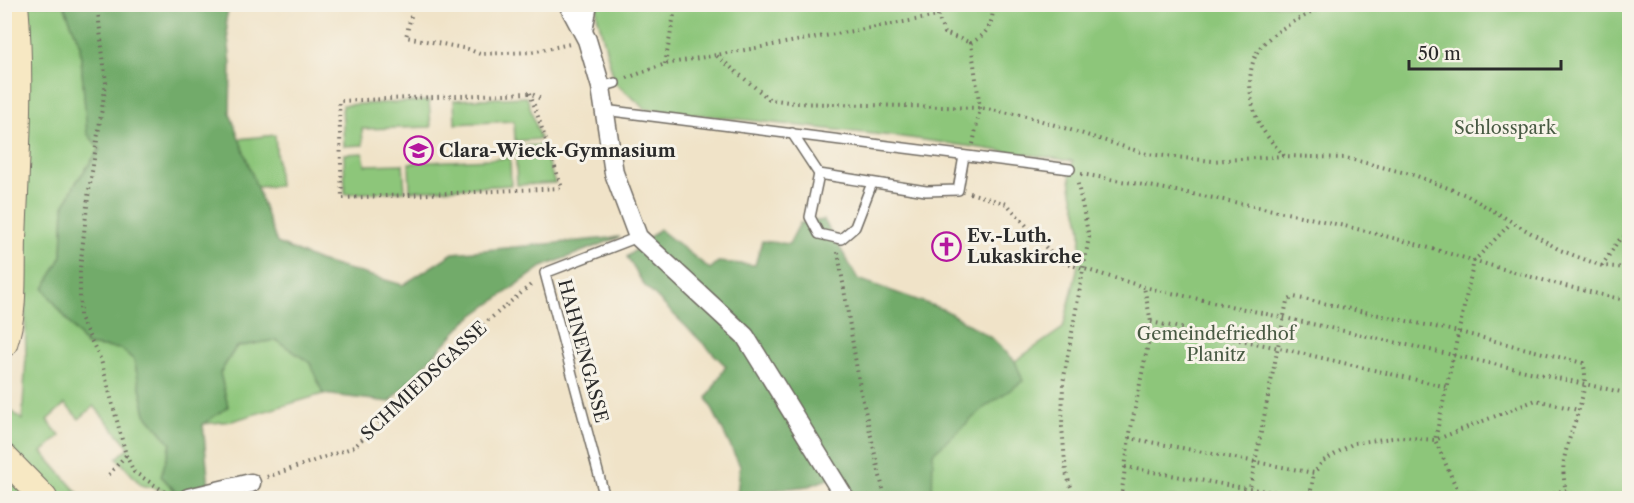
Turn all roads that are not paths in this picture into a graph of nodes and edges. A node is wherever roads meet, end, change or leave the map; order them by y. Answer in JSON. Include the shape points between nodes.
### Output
{"nodes":[{"id":1,"x":15,"y":4,"type":"edge"},
{"id":2,"x":568,"y":4,"type":"edge"},
{"id":3,"x":588,"y":4,"type":"edge"},
{"id":4,"x":585,"y":35,"type":"junction"},
{"id":5,"x":604,"y":110,"type":"junction"},
{"id":6,"x":792,"y":133,"type":"junction"},
{"id":7,"x":964,"y":156,"type":"junction"},
{"id":8,"x":1070,"y":169,"type":"dead end"},
{"id":9,"x":819,"y":174,"type":"junction"},
{"id":10,"x":872,"y":183,"type":"junction"},
{"id":11,"x":638,"y":237,"type":"junction"},
{"id":12,"x":4,"y":344,"type":"edge"},
{"id":13,"x":4,"y":457,"type":"edge"},
{"id":14,"x":251,"y":483,"type":"road end"},
{"id":15,"x":44,"y":498,"type":"edge"},
{"id":16,"x":188,"y":498,"type":"edge"},
{"id":17,"x":605,"y":498,"type":"edge"},
{"id":18,"x":845,"y":498,"type":"edge"}],
"edges":[{"from":1,"to":12,"type":"main road","via":[[16,177],[10,311]]},
{"from":2,"to":4,"type":"street"},
{"from":3,"to":4,"type":"street"},
{"from":4,"to":5,"type":"street","via":[[608,85]]},
{"from":5,"to":6,"type":"lane"},
{"from":5,"to":11,"type":"street","via":[[614,172]]},
{"from":6,"to":7,"type":"lane"},
{"from":6,"to":9,"type":"lane"},
{"from":7,"to":8,"type":"lane"},
{"from":7,"to":10,"type":"lane","via":[[958,190],[926,191]]},
{"from":9,"to":10,"type":"lane"},
{"from":9,"to":10,"type":"lane","via":[[810,217],[819,234],[841,239],[855,227]]},
{"from":11,"to":17,"type":"lane","name":"HAHNENGASSE","via":[[545,273]]},
{"from":11,"to":18,"type":"street","via":[[745,336]]},
{"from":13,"to":15,"type":"main road"},
{"from":14,"to":16,"type":"street"}]}
